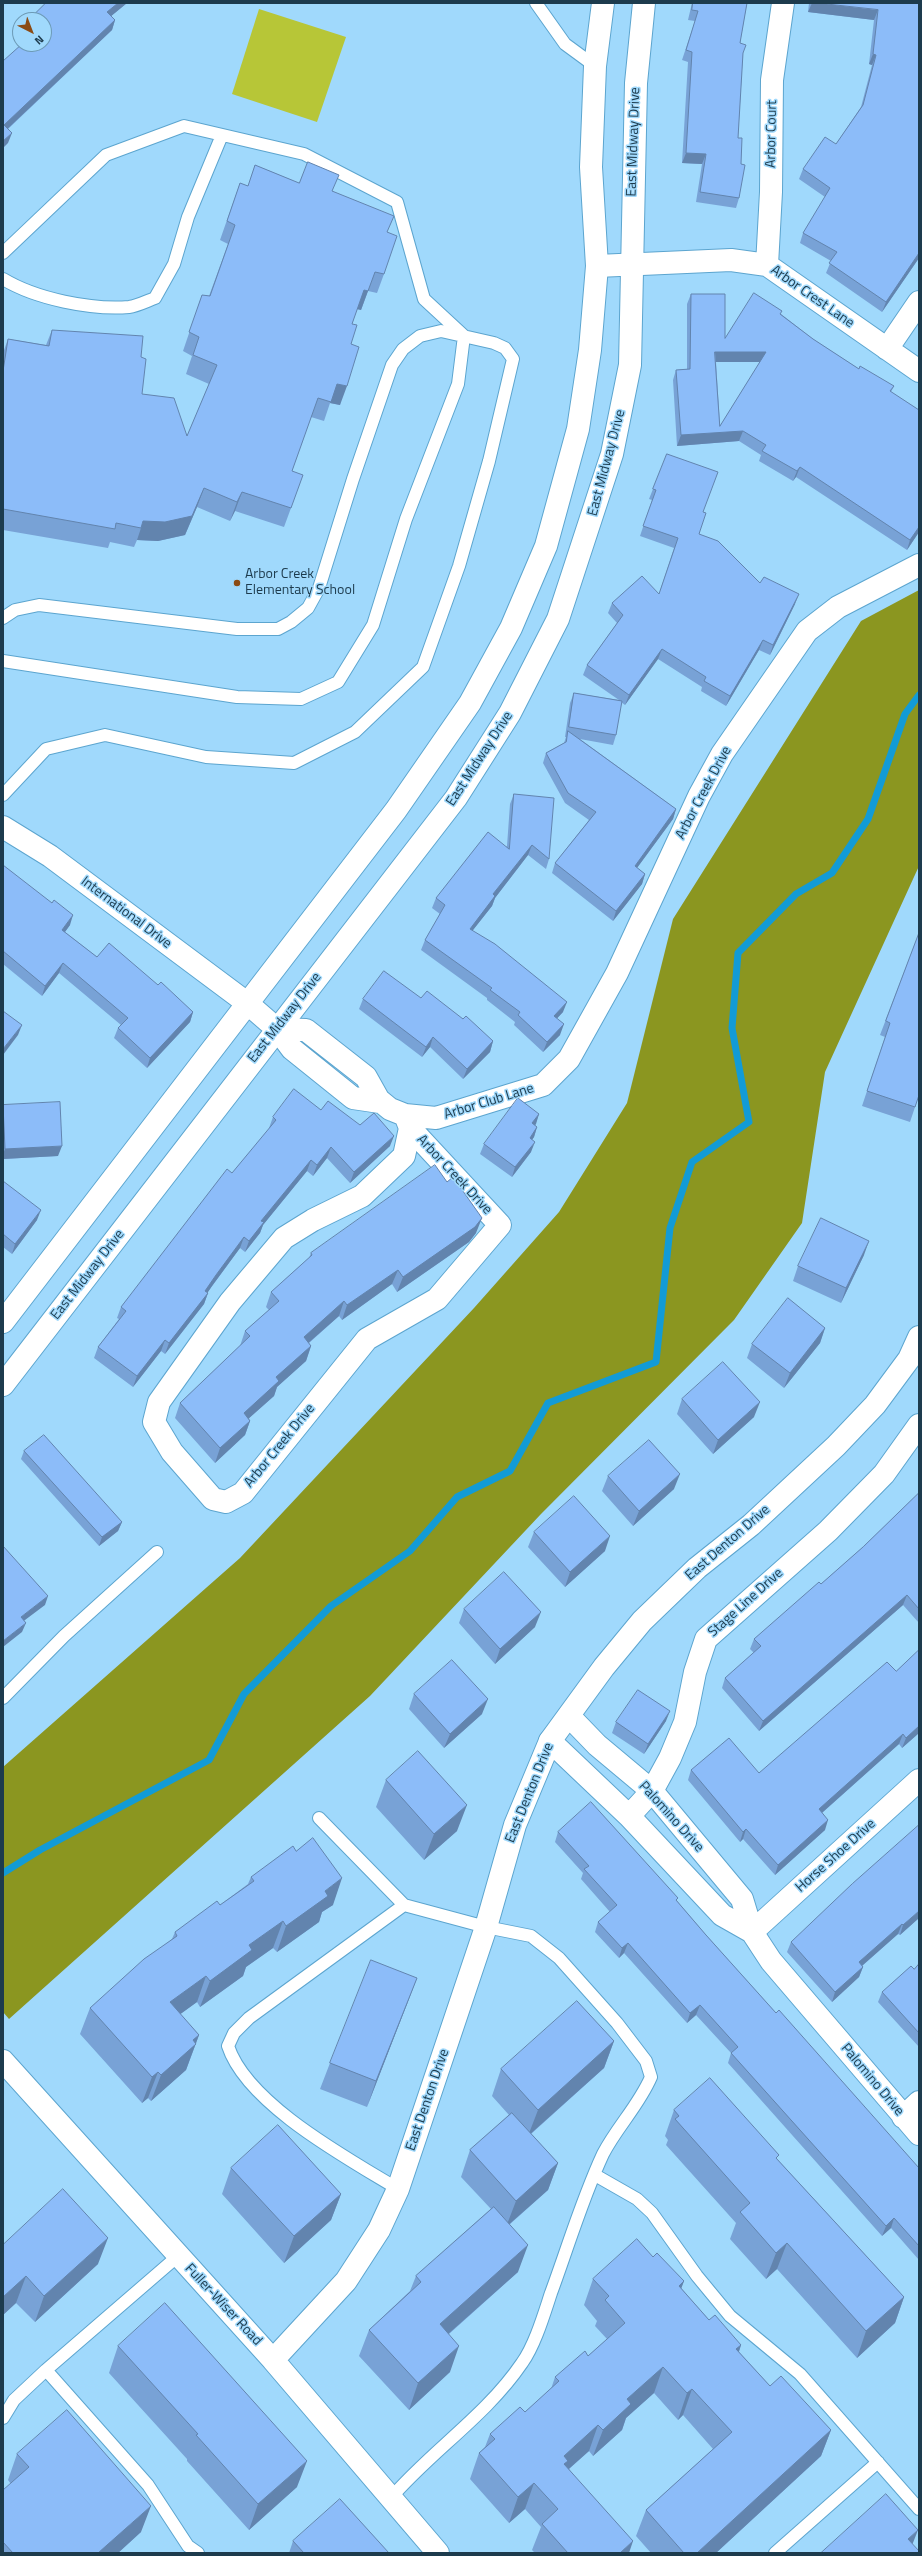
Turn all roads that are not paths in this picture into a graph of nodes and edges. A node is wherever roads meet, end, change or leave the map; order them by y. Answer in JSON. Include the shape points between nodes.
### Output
{"nodes":[{"id":1,"x":536,"y":3,"type":"edge"},
{"id":2,"x":603,"y":3,"type":"edge"},
{"id":3,"x":644,"y":3,"type":"edge"},
{"id":4,"x":783,"y":3,"type":"edge"},
{"id":5,"x":595,"y":66,"type":"junction"},
{"id":6,"x":222,"y":135,"type":"junction"},
{"id":7,"x":3,"y":253,"type":"edge"},
{"id":8,"x":633,"y":265,"type":"junction"},
{"id":9,"x":767,"y":265,"type":"junction"},
{"id":10,"x":597,"y":266,"type":"junction"},
{"id":11,"x":3,"y":279,"type":"edge"},
{"id":12,"x":919,"y":302,"type":"edge"},
{"id":13,"x":464,"y":336,"type":"junction"},
{"id":14,"x":887,"y":349,"type":"junction"},
{"id":15,"x":919,"y":371,"type":"edge"},
{"id":16,"x":919,"y":565,"type":"edge"},
{"id":17,"x":3,"y":618,"type":"edge"},
{"id":18,"x":3,"y":661,"type":"edge"},
{"id":19,"x":3,"y":796,"type":"edge"},
{"id":20,"x":3,"y":827,"type":"edge"},
{"id":21,"x":247,"y":1003,"type":"junction"},
{"id":22,"x":277,"y":1029,"type":"junction"},
{"id":23,"x":569,"y":1059,"type":"joint"},
{"id":24,"x":408,"y":1121,"type":"junction"},
{"id":25,"x":3,"y":1322,"type":"edge"},
{"id":26,"x":919,"y":1337,"type":"edge"},
{"id":27,"x":3,"y":1386,"type":"edge"},
{"id":28,"x":919,"y":1425,"type":"edge"},
{"id":29,"x":157,"y":1552,"type":"dead end"},
{"id":30,"x":3,"y":1698,"type":"edge"},
{"id":31,"x":569,"y":1716,"type":"junction"},
{"id":32,"x":550,"y":1741,"type":"junction"},
{"id":33,"x":919,"y":1780,"type":"edge"},
{"id":34,"x":652,"y":1791,"type":"junction"},
{"id":35,"x":629,"y":1816,"type":"junction"},
{"id":36,"x":319,"y":1818,"type":"dead end"},
{"id":37,"x":404,"y":1905,"type":"junction"},
{"id":38,"x":486,"y":1927,"type":"junction"},
{"id":39,"x":752,"y":1932,"type":"junction"},
{"id":40,"x":3,"y":2061,"type":"edge"},
{"id":41,"x":919,"y":2102,"type":"edge"},
{"id":42,"x":903,"y":2117,"type":"junction"},
{"id":43,"x":919,"y":2134,"type":"edge"},
{"id":44,"x":595,"y":2175,"type":"junction"},
{"id":45,"x":398,"y":2189,"type":"junction"},
{"id":46,"x":178,"y":2256,"type":"junction"},
{"id":47,"x":273,"y":2360,"type":"junction"},
{"id":48,"x":46,"y":2370,"type":"junction"},
{"id":49,"x":3,"y":2418,"type":"edge"},
{"id":50,"x":878,"y":2462,"type":"junction"},
{"id":51,"x":390,"y":2499,"type":"junction"},
{"id":52,"x":919,"y":2509,"type":"edge"},
{"id":53,"x":188,"y":2551,"type":"edge"},
{"id":54,"x":438,"y":2553,"type":"edge"},
{"id":55,"x":775,"y":2553,"type":"edge"}],
"edges":[{"from":1,"to":5,"type":"lane","via":[[565,44]]},
{"from":2,"to":5,"type":"street"},
{"from":3,"to":8,"type":"street","name":"East Midway Drive","via":[[636,83],[632,192]]},
{"from":4,"to":9,"type":"street","name":"Arbor Court","via":[[772,80],[771,192]]},
{"from":5,"to":10,"type":"street","via":[[591,167]]},
{"from":6,"to":7,"type":"lane","via":[[184,126],[106,155]]},
{"from":6,"to":11,"type":"lane","via":[[188,217],[174,264],[155,298],[130,307],[103,306],[53,299]]},
{"from":6,"to":13,"type":"lane","via":[[304,154],[397,202],[424,298]]},
{"from":8,"to":9,"type":"street","name":"Arbor Crest Lane","via":[[732,260]]},
{"from":8,"to":10,"type":"street","name":"Arbor Crest Lane"},
{"from":8,"to":22,"type":"street","name":"East Midway Drive","via":[[630,365],[612,454],[558,619],[510,713],[456,798]]},
{"from":9,"to":14,"type":"street","name":"Arbor Crest Lane"},
{"from":10,"to":21,"type":"street","via":[[590,350],[578,429],[546,546],[511,628],[470,703],[396,810]]},
{"from":12,"to":14,"type":"street"},
{"from":13,"to":17,"type":"lane","via":[[441,331],[420,336],[403,349],[392,365],[353,479],[320,588],[308,608],[291,622],[278,629],[237,629],[39,605],[15,610]]},
{"from":13,"to":18,"type":"lane","via":[[458,384],[406,519],[373,625],[338,682],[301,700],[237,697]]},
{"from":13,"to":19,"type":"lane","via":[[505,348],[513,359],[490,461],[459,566],[424,667],[355,732],[294,763],[206,757],[105,735],[46,749]]},
{"from":14,"to":15,"type":"street","name":"Arbor Crest Lane"},
{"from":16,"to":23,"type":"street","name":"Arbor Creek Drive","via":[[838,607],[807,631],[719,760],[699,796],[618,973]]},
{"from":20,"to":21,"type":"street","name":"International Drive","via":[[50,856]]},
{"from":21,"to":22,"type":"street","name":"International Drive"},
{"from":21,"to":25,"type":"street"},
{"from":22,"to":24,"type":"street","name":"Arbor Club Lane","via":[[292,1049],[353,1098],[380,1102],[379,1100]]},
{"from":22,"to":27,"type":"street","name":"East Midway Drive"},
{"from":23,"to":24,"type":"street","name":"Arbor Club Lane","via":[[542,1085],[436,1118]]},
{"from":24,"to":24,"type":"street","name":"Arbor Creek Drive","via":[[404,1156],[362,1196],[312,1220],[284,1238],[230,1302],[159,1402],[154,1422],[172,1452],[212,1499],[226,1502],[243,1493],[367,1339],[436,1299],[500,1225]]},
{"from":26,"to":31,"type":"street","name":"East Denton Drive","via":[[909,1358],[875,1405],[836,1446],[757,1520],[697,1568],[642,1621],[604,1667]]},
{"from":28,"to":34,"type":"street","name":"Stage Line Drive","via":[[884,1474],[828,1531],[706,1639],[695,1672],[685,1722],[670,1758]]},
{"from":29,"to":30,"type":"lane","via":[[64,1636]]},
{"from":31,"to":32,"type":"street","name":"East Denton Drive"},
{"from":31,"to":34,"type":"street","name":"Palomino Drive","via":[[597,1745]]},
{"from":32,"to":35,"type":"street","name":"Palomino Drive"},
{"from":32,"to":38,"type":"street","name":"East Denton Drive","via":[[515,1825]]},
{"from":33,"to":39,"type":"street","name":"Horse Shoe Drive"},
{"from":34,"to":35,"type":"street","name":"Stage Line Drive"},
{"from":34,"to":39,"type":"street","name":"Palomino Drive","via":[[742,1899]]},
{"from":35,"to":39,"type":"street","name":"Palomino Drive","via":[[722,1915]]},
{"from":36,"to":37,"type":"lane"},
{"from":37,"to":38,"type":"lane"},
{"from":37,"to":45,"type":"lane","via":[[249,2018],[234,2033],[228,2046],[233,2060],[270,2104],[322,2143]]},
{"from":38,"to":44,"type":"lane","via":[[531,1936],[559,1958],[617,2023],[646,2061],[651,2077],[646,2090],[604,2153]]},
{"from":38,"to":45,"type":"street","name":"East Denton Drive"},
{"from":39,"to":42,"type":"street","name":"Palomino Drive","via":[[771,1961]]},
{"from":40,"to":46,"type":"street","name":"Fuller-Wiser Road"},
{"from":41,"to":42,"type":"street"},
{"from":42,"to":43,"type":"street","name":"Palomino Drive"},
{"from":44,"to":50,"type":"lane","via":[[637,2199],[652,2213],[697,2276],[730,2316],[800,2374]]},
{"from":44,"to":51,"type":"lane","via":[[524,2362],[474,2420],[412,2474]]},
{"from":45,"to":47,"type":"street","name":"East Denton Drive","via":[[379,2230],[346,2281]]},
{"from":46,"to":47,"type":"street","name":"Fuller-Wiser Road"},
{"from":46,"to":48,"type":"lane"},
{"from":47,"to":51,"type":"street","name":"Fuller-Wiser Road"},
{"from":48,"to":49,"type":"lane","via":[[14,2400]]},
{"from":48,"to":53,"type":"lane","via":[[148,2485]]},
{"from":50,"to":52,"type":"lane"},
{"from":50,"to":55,"type":"lane"},
{"from":51,"to":54,"type":"street","name":"Fuller-Wiser Road"}]}
